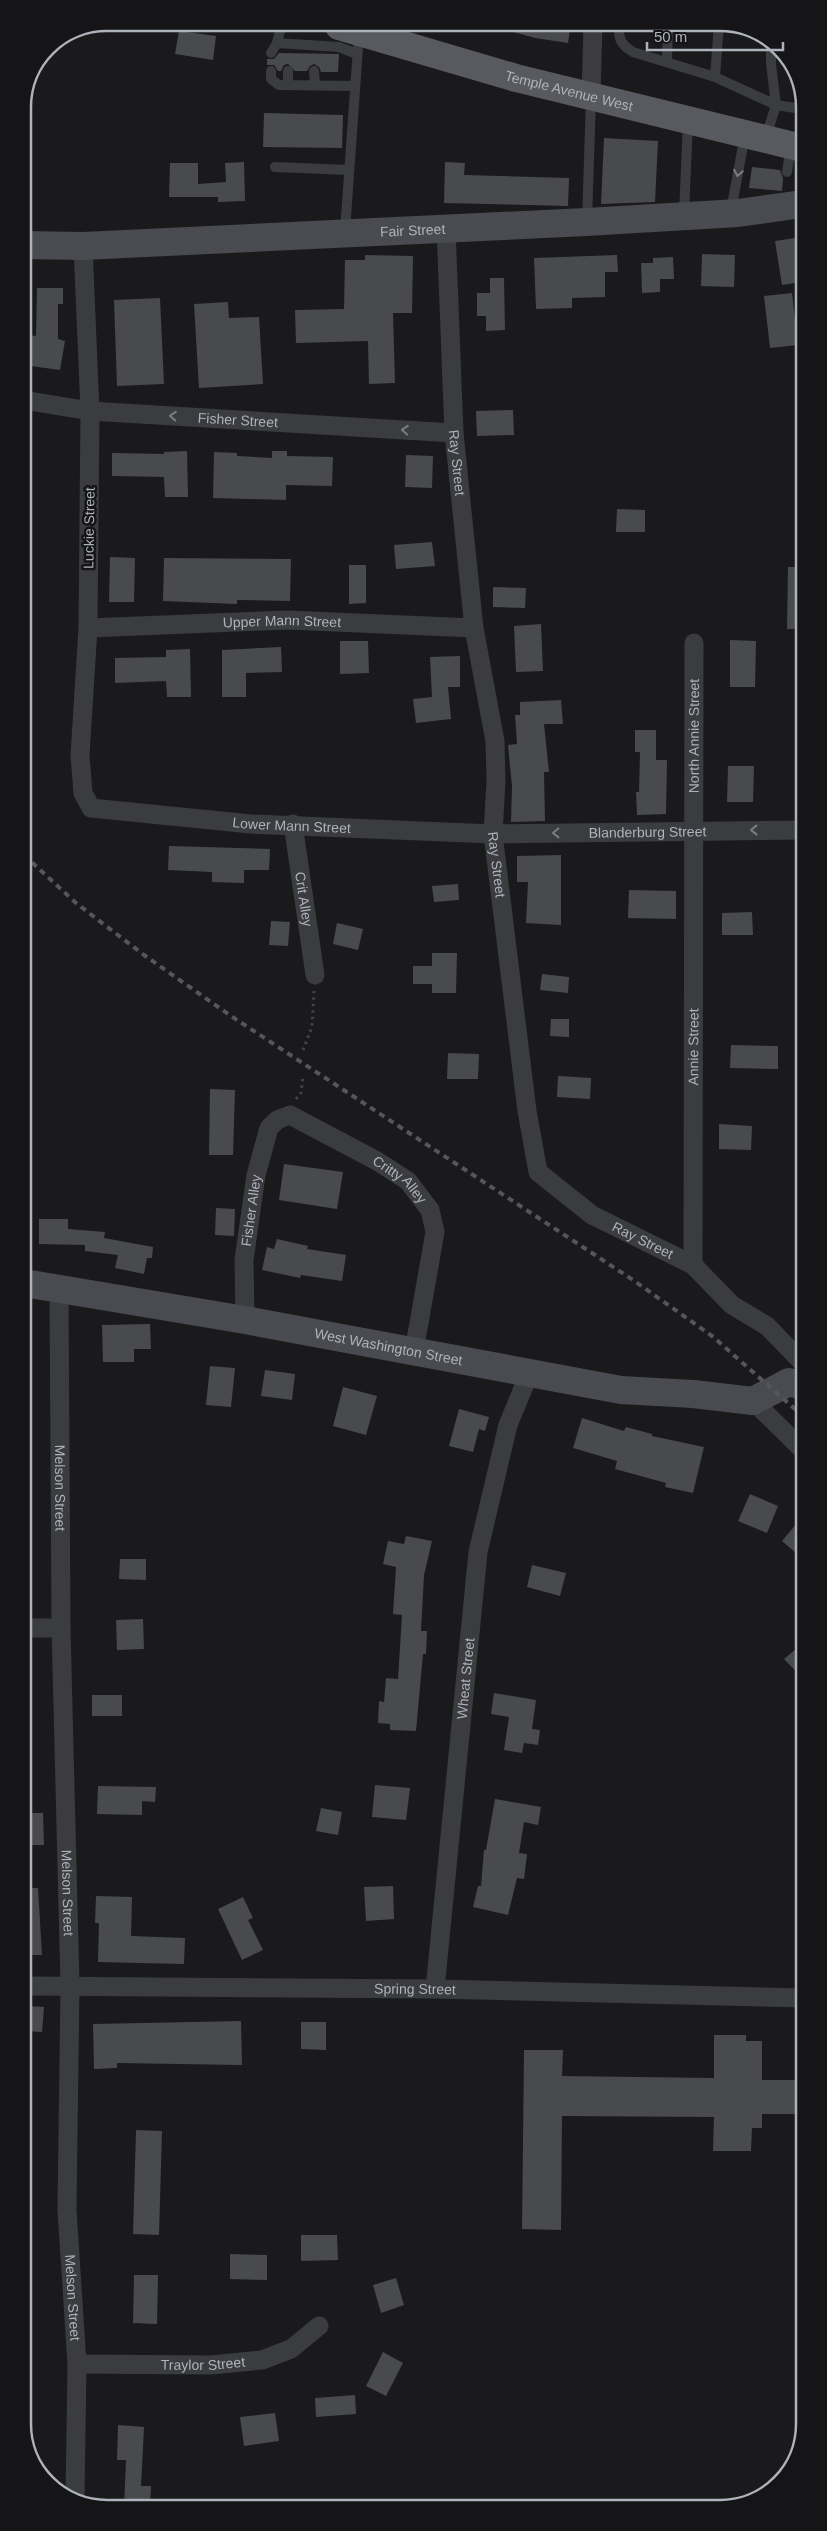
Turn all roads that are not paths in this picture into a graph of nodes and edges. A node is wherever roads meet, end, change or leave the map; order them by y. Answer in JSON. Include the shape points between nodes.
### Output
{"nodes":[{"id":1,"x":279,"y":31,"type":"edge"},
{"id":2,"x":593,"y":31,"type":"edge"},
{"id":3,"x":619,"y":31,"type":"edge"},
{"id":4,"x":668,"y":31,"type":"edge"},
{"id":5,"x":719,"y":31,"type":"edge"},
{"id":6,"x":352,"y":38,"type":"edge"},
{"id":7,"x":277,"y":44,"type":"junction"},
{"id":8,"x":771,"y":52,"type":"edge"},
{"id":9,"x":271,"y":53,"type":"dead end"},
{"id":10,"x":667,"y":62,"type":"junction"},
{"id":11,"x":271,"y":71,"type":"dead end"},
{"id":12,"x":288,"y":71,"type":"dead end"},
{"id":13,"x":314,"y":72,"type":"dead end"},
{"id":14,"x":716,"y":77,"type":"junction"},
{"id":15,"x":288,"y":85,"type":"junction"},
{"id":16,"x":315,"y":85,"type":"junction"},
{"id":17,"x":355,"y":86,"type":"junction"},
{"id":18,"x":590,"y":97,"type":"junction"},
{"id":19,"x":776,"y":105,"type":"junction"},
{"id":20,"x":796,"y":108,"type":"edge"},
{"id":21,"x":688,"y":120,"type":"junction"},
{"id":22,"x":776,"y":141,"type":"edge"},
{"id":23,"x":275,"y":167,"type":"dead end"},
{"id":24,"x":349,"y":170,"type":"junction"},
{"id":25,"x":787,"y":172,"type":"dead end"},
{"id":26,"x":789,"y":203,"type":"edge"},
{"id":27,"x":731,"y":213,"type":"junction"},
{"id":28,"x":684,"y":216,"type":"junction"},
{"id":29,"x":586,"y":222,"type":"junction"},
{"id":30,"x":446,"y":228,"type":"junction"},
{"id":31,"x":345,"y":234,"type":"junction"},
{"id":32,"x":31,"y":244,"type":"edge"},
{"id":33,"x":83,"y":246,"type":"junction"},
{"id":34,"x":31,"y":401,"type":"edge"},
{"id":35,"x":90,"y":411,"type":"junction"},
{"id":36,"x":454,"y":433,"type":"junction"},
{"id":37,"x":88,"y":628,"type":"junction"},
{"id":38,"x":474,"y":628,"type":"junction"},
{"id":39,"x":694,"y":643,"type":"dead end"},
{"id":40,"x":92,"y":808,"type":"joint"},
{"id":41,"x":293,"y":824,"type":"junction"},
{"id":42,"x":695,"y":830,"type":"junction"},
{"id":43,"x":796,"y":830,"type":"edge"},
{"id":44,"x":493,"y":834,"type":"junction"},
{"id":45,"x":315,"y":975,"type":"road end"},
{"id":46,"x":290,"y":1115,"type":"joint"},
{"id":47,"x":693,"y":1264,"type":"junction"},
{"id":48,"x":31,"y":1284,"type":"edge"},
{"id":49,"x":59,"y":1289,"type":"junction"},
{"id":50,"x":245,"y":1320,"type":"junction"},
{"id":51,"x":414,"y":1351,"type":"junction"},
{"id":52,"x":796,"y":1356,"type":"edge"},
{"id":53,"x":529,"y":1374,"type":"junction"},
{"id":54,"x":796,"y":1384,"type":"edge"},
{"id":55,"x":753,"y":1401,"type":"junction"},
{"id":56,"x":796,"y":1443,"type":"edge"},
{"id":57,"x":31,"y":1628,"type":"edge"},
{"id":58,"x":61,"y":1628,"type":"junction"},
{"id":59,"x":70,"y":1985,"type":"junction"},
{"id":60,"x":31,"y":1986,"type":"edge"},
{"id":61,"x":435,"y":1989,"type":"junction"},
{"id":62,"x":796,"y":1998,"type":"edge"},
{"id":63,"x":319,"y":2326,"type":"dead end"},
{"id":64,"x":77,"y":2364,"type":"junction"},
{"id":65,"x":75,"y":2492,"type":"edge"}],
"edges":[{"from":1,"to":7,"type":"lane"},
{"from":2,"to":18,"type":"street"},
{"from":3,"to":10,"type":"lane","via":[[623,46]]},
{"from":4,"to":10,"type":"lane"},
{"from":5,"to":14,"type":"lane"},
{"from":6,"to":7,"type":"lane","via":[[339,47],[315,49],[288,48]]},
{"from":6,"to":17,"type":"lane"},
{"from":6,"to":18,"type":"main road","name":"Temple Avenue West"},
{"from":7,"to":9,"type":"lane"},
{"from":8,"to":19,"type":"lane"},
{"from":10,"to":14,"type":"lane"},
{"from":11,"to":15,"type":"lane","via":[[274,82]]},
{"from":12,"to":15,"type":"lane"},
{"from":13,"to":16,"type":"lane"},
{"from":14,"to":19,"type":"lane"},
{"from":15,"to":16,"type":"lane"},
{"from":16,"to":17,"type":"lane"},
{"from":17,"to":24,"type":"lane"},
{"from":18,"to":21,"type":"main road","name":"Temple Avenue West"},
{"from":18,"to":29,"type":"lane"},
{"from":19,"to":20,"type":"lane"},
{"from":19,"to":22,"type":"lane"},
{"from":21,"to":22,"type":"main road","name":"Temple Avenue West"},
{"from":21,"to":28,"type":"lane"},
{"from":22,"to":25,"type":"lane"},
{"from":22,"to":27,"type":"lane","one_way":true},
{"from":23,"to":24,"type":"lane"},
{"from":24,"to":31,"type":"lane"},
{"from":26,"to":27,"type":"street","name":"Fair Street"},
{"from":27,"to":28,"type":"street","name":"Fair Street"},
{"from":28,"to":29,"type":"street","name":"Fair Street"},
{"from":29,"to":30,"type":"street","name":"Fair Street"},
{"from":30,"to":31,"type":"street","name":"Fair Street"},
{"from":30,"to":36,"type":"street","name":"Ray Street"},
{"from":31,"to":33,"type":"street","name":"Fair Street"},
{"from":32,"to":33,"type":"street","name":"Fair Street"},
{"from":33,"to":35,"type":"street","name":"Luckie Street"},
{"from":34,"to":35,"type":"street","name":"Fisher Street"},
{"from":36,"to":35,"type":"street","name":"Fisher Street","one_way":true},
{"from":35,"to":37,"type":"street","name":"Luckie Street"},
{"from":36,"to":38,"type":"street","name":"Ray Street"},
{"from":37,"to":38,"type":"street","name":"Upper Mann Street","via":[[288,620]]},
{"from":37,"to":40,"type":"street","name":"Luckie Street","via":[[80,755],[83,794]]},
{"from":38,"to":44,"type":"street","name":"Ray Street","via":[[495,741]]},
{"from":39,"to":42,"type":"street","name":"North Annie Street"},
{"from":40,"to":41,"type":"street","name":"Lower Mann Street","via":[[251,824]]},
{"from":41,"to":44,"type":"street","name":"Lower Mann Street"},
{"from":41,"to":45,"type":"street","name":"Crit Alley"},
{"from":43,"to":42,"type":"street","name":"Blanderburg Street","one_way":true},
{"from":42,"to":44,"type":"street","name":"Blanderburg Street","one_way":true},
{"from":42,"to":47,"type":"street","name":"Annie Street"},
{"from":44,"to":47,"type":"street","name":"Ray Street","via":[[527,1111],[538,1172],[592,1215]]},
{"from":46,"to":50,"type":"street","name":"Fisher Alley","via":[[277,1120],[270,1128],[256,1175],[244,1260]]},
{"from":46,"to":51,"type":"street","name":"Critty Alley","via":[[408,1181],[430,1210],[435,1232]]},
{"from":47,"to":52,"type":"street","name":"Ray Street","via":[[732,1305],[767,1326]]},
{"from":48,"to":49,"type":"street","name":"West Washington Street"},
{"from":49,"to":50,"type":"street","name":"West Washington Street"},
{"from":49,"to":58,"type":"street","name":"Melson Street"},
{"from":50,"to":51,"type":"street","name":"West Washington Street"},
{"from":51,"to":53,"type":"street","name":"West Washington Street"},
{"from":53,"to":55,"type":"street","name":"West Washington Street","via":[[621,1390]]},
{"from":53,"to":61,"type":"street","name":"Wheat Street","via":[[508,1425],[478,1552]]},
{"from":54,"to":55,"type":"street","via":[[789,1382]]},
{"from":55,"to":56,"type":"street"},
{"from":57,"to":58,"type":"street"},
{"from":58,"to":59,"type":"street","name":"Melson Street"},
{"from":59,"to":60,"type":"street","name":"Spring Street"},
{"from":59,"to":61,"type":"street","name":"Spring Street"},
{"from":59,"to":64,"type":"street","name":"Melson Street","via":[[67,2210]]},
{"from":61,"to":62,"type":"street","name":"Spring Street"},
{"from":63,"to":64,"type":"street","name":"Traylor Street","via":[[291,2349],[262,2360],[210,2365]]},
{"from":64,"to":65,"type":"street","name":"Melson Street"}]}
